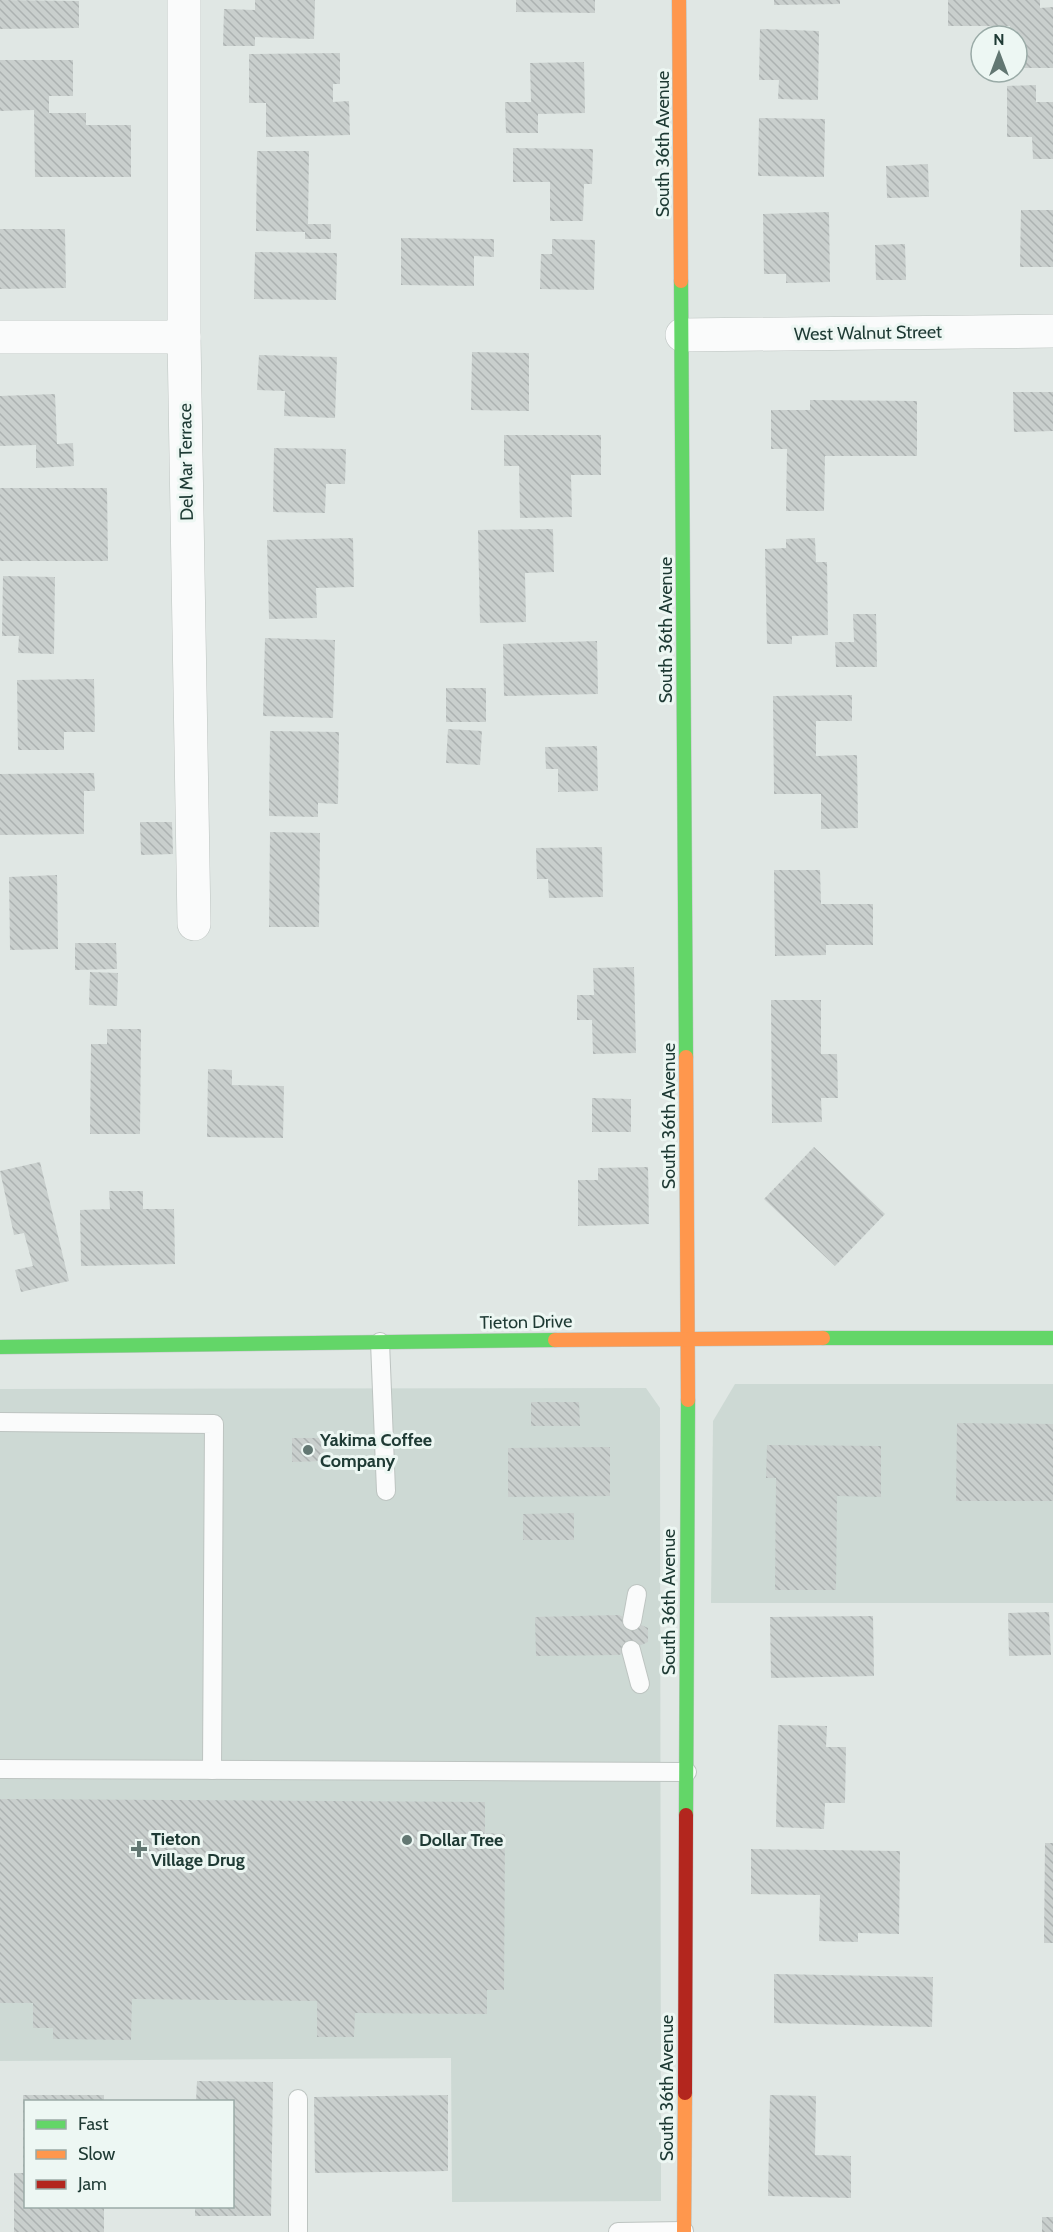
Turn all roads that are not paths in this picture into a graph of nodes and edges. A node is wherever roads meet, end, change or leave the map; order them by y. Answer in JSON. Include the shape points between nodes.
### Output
{"nodes":[{"id":1,"x":184,"y":0,"type":"edge"},
{"id":2,"x":679,"y":0,"type":"edge"},
{"id":3,"x":1053,"y":331,"type":"edge"},
{"id":4,"x":682,"y":335,"type":"junction"},
{"id":5,"x":0,"y":337,"type":"edge"},
{"id":6,"x":184,"y":337,"type":"junction"},
{"id":7,"x":194,"y":924,"type":"dead end"},
{"id":8,"x":688,"y":1338,"type":"junction"},
{"id":9,"x":1053,"y":1338,"type":"edge"},
{"id":10,"x":380,"y":1342,"type":"junction"},
{"id":11,"x":0,"y":1347,"type":"edge"},
{"id":12,"x":0,"y":1422,"type":"edge"},
{"id":13,"x":386,"y":1491,"type":"dead end"},
{"id":14,"x":637,"y":1594,"type":"dead end"},
{"id":15,"x":632,"y":1621,"type":"dead end"},
{"id":16,"x":631,"y":1650,"type":"dead end"},
{"id":17,"x":640,"y":1684,"type":"dead end"},
{"id":18,"x":0,"y":1769,"type":"edge"},
{"id":19,"x":212,"y":1770,"type":"junction"},
{"id":20,"x":687,"y":1772,"type":"junction"},
{"id":21,"x":297,"y":2099,"type":"dead end"},
{"id":22,"x":298,"y":2232,"type":"edge"},
{"id":23,"x":618,"y":2232,"type":"edge"},
{"id":24,"x":684,"y":2232,"type":"edge"}],
"edges":[{"from":1,"to":6,"type":"street","name":"Del Mar Terrace"},
{"from":2,"to":4,"type":"street","name":"South 36th Avenue"},
{"from":3,"to":4,"type":"street","name":"West Walnut Street"},
{"from":4,"to":8,"type":"street","name":"South 36th Avenue"},
{"from":5,"to":6,"type":"street"},
{"from":6,"to":7,"type":"street","name":"Del Mar Terrace"},
{"from":8,"to":9,"type":"street","name":"Tieton Drive"},
{"from":8,"to":10,"type":"street","name":"Tieton Drive"},
{"from":8,"to":20,"type":"street","name":"South 36th Avenue"},
{"from":10,"to":11,"type":"street","name":"Tieton Drive"},
{"from":10,"to":13,"type":"lane"},
{"from":12,"to":19,"type":"lane","via":[[214,1424]]},
{"from":14,"to":15,"type":"lane"},
{"from":16,"to":17,"type":"lane"},
{"from":18,"to":19,"type":"lane"},
{"from":19,"to":20,"type":"lane"},
{"from":20,"to":24,"type":"street","name":"South 36th Avenue"},
{"from":21,"to":22,"type":"lane"},
{"from":23,"to":24,"type":"lane"}]}
